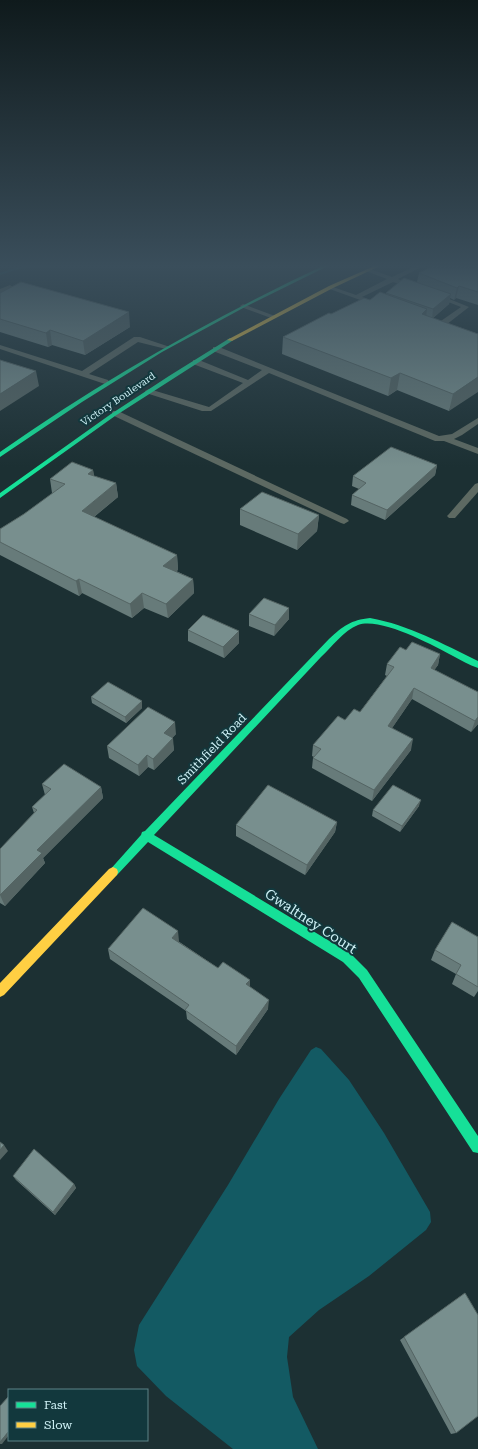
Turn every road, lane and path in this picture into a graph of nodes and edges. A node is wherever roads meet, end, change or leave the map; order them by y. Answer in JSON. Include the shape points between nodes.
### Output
{"nodes":[{"id":1,"x":195,"y":332,"type":"edge"},
{"id":2,"x":247,"y":332,"type":"edge"},
{"id":3,"x":0,"y":347,"type":"edge"},
{"id":4,"x":166,"y":347,"type":"junction"},
{"id":5,"x":216,"y":349,"type":"junction"},
{"id":6,"x":196,"y":362,"type":"junction"},
{"id":7,"x":268,"y":370,"type":"junction"},
{"id":8,"x":83,"y":374,"type":"junction"},
{"id":9,"x":106,"y":382,"type":"junction"},
{"id":10,"x":249,"y":383,"type":"junction"},
{"id":11,"x":149,"y":391,"type":"junction"},
{"id":12,"x":115,"y":413,"type":"junction"},
{"id":13,"x":478,"y":420,"type":"edge"},
{"id":14,"x":446,"y":439,"type":"junction"},
{"id":15,"x":478,"y":451,"type":"edge"},
{"id":16,"x":0,"y":454,"type":"edge"},
{"id":17,"x":478,"y":486,"type":"edge"},
{"id":18,"x":0,"y":496,"type":"edge"},
{"id":19,"x":452,"y":516,"type":"dead end"},
{"id":20,"x":344,"y":521,"type":"dead end"},
{"id":21,"x":478,"y":665,"type":"edge"},
{"id":22,"x":146,"y":835,"type":"junction"},
{"id":23,"x":0,"y":991,"type":"edge"},
{"id":24,"x":478,"y":1147,"type":"edge"}],
"edges":[{"from":1,"to":4,"type":"main road","name":"Victory Boulevard"},
{"from":2,"to":5,"type":"main road","name":"Victory Boulevard"},
{"from":3,"to":8,"type":"lane"},
{"from":4,"to":8,"type":"lane","via":[[137,339]]},
{"from":4,"to":9,"type":"main road","name":"Victory Boulevard"},
{"from":5,"to":6,"type":"main road","name":"Victory Boulevard"},
{"from":5,"to":7,"type":"lane"},
{"from":6,"to":10,"type":"lane"},
{"from":6,"to":11,"type":"main road","name":"Victory Boulevard"},
{"from":7,"to":10,"type":"lane"},
{"from":7,"to":14,"type":"lane","via":[[438,439]]},
{"from":8,"to":9,"type":"lane"},
{"from":9,"to":16,"type":"main road","name":"Victory Boulevard"},
{"from":10,"to":11,"type":"lane","via":[[211,409]]},
{"from":11,"to":12,"type":"main road","name":"Victory Boulevard"},
{"from":12,"to":18,"type":"main road","name":"Victory Boulevard"},
{"from":12,"to":20,"type":"lane"},
{"from":13,"to":14,"type":"lane","via":[[454,438]]},
{"from":14,"to":15,"type":"lane"},
{"from":17,"to":19,"type":"lane"},
{"from":21,"to":22,"type":"main road","name":"Smithfield Road","via":[[420,637],[390,626],[373,621],[350,626],[318,655]]},
{"from":22,"to":23,"type":"main road","name":"Smithfield Road"},
{"from":22,"to":24,"type":"main road","name":"Gwaltney Court","via":[[346,958],[363,974]]}]}
